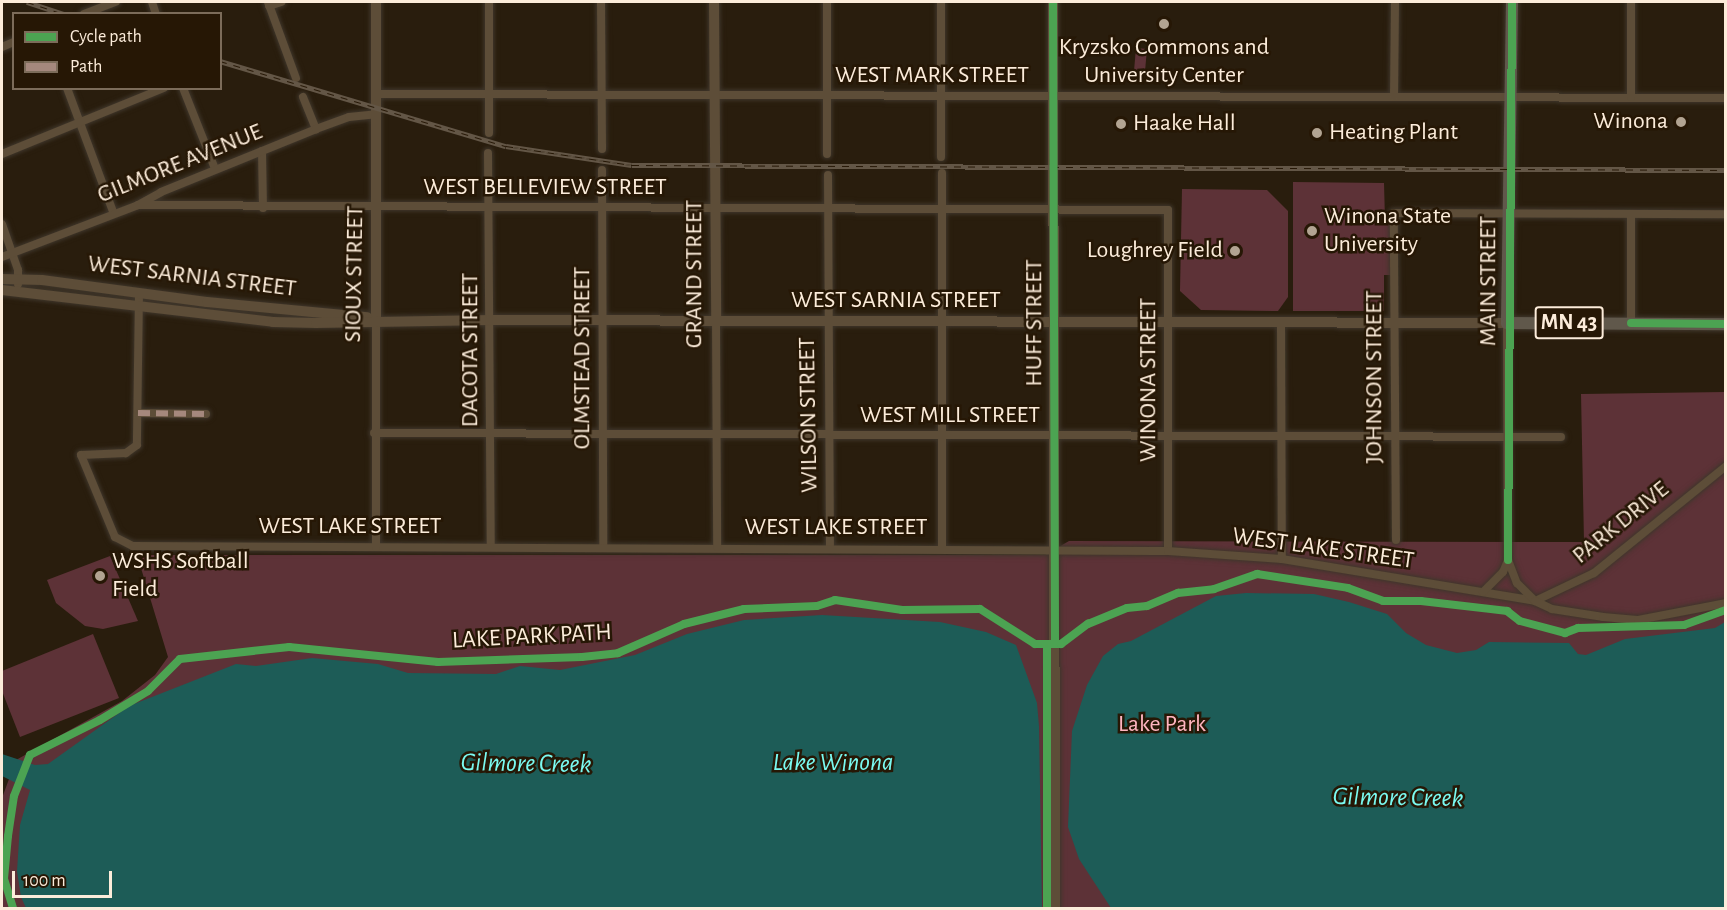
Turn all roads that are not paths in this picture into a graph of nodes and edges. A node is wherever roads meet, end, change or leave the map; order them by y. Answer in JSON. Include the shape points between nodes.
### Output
{"nodes":[{"id":1,"x":116,"y":2,"type":"edge"},
{"id":2,"x":281,"y":2,"type":"edge"},
{"id":3,"x":376,"y":2,"type":"edge"},
{"id":4,"x":489,"y":2,"type":"edge"},
{"id":5,"x":601,"y":2,"type":"edge"},
{"id":6,"x":714,"y":2,"type":"edge"},
{"id":7,"x":827,"y":2,"type":"edge"},
{"id":8,"x":941,"y":2,"type":"edge"},
{"id":9,"x":1053,"y":2,"type":"edge"},
{"id":10,"x":1395,"y":2,"type":"edge"},
{"id":11,"x":1512,"y":2,"type":"edge"},
{"id":12,"x":1631,"y":2,"type":"edge"},
{"id":13,"x":269,"y":4,"type":"edge"},
{"id":14,"x":89,"y":12,"type":"edge"},
{"id":15,"x":296,"y":78,"type":"dead end"},
{"id":16,"x":68,"y":90,"type":"edge"},
{"id":17,"x":159,"y":90,"type":"edge"},
{"id":18,"x":184,"y":90,"type":"edge"},
{"id":19,"x":377,"y":94,"type":"junction"},
{"id":20,"x":600,"y":94,"type":"junction"},
{"id":21,"x":488,"y":95,"type":"junction"},
{"id":22,"x":715,"y":95,"type":"junction"},
{"id":23,"x":828,"y":95,"type":"junction"},
{"id":24,"x":940,"y":95,"type":"junction"},
{"id":25,"x":1054,"y":96,"type":"junction"},
{"id":26,"x":303,"y":97,"type":"dead end"},
{"id":27,"x":1394,"y":97,"type":"junction"},
{"id":28,"x":1512,"y":97,"type":"junction"},
{"id":29,"x":1631,"y":97,"type":"junction"},
{"id":30,"x":1725,"y":98,"type":"edge"},
{"id":31,"x":376,"y":114,"type":"junction"},
{"id":32,"x":80,"y":123,"type":"junction"},
{"id":33,"x":316,"y":129,"type":"junction"},
{"id":34,"x":489,"y":133,"type":"dead end"},
{"id":35,"x":602,"y":149,"type":"dead end"},
{"id":36,"x":262,"y":151,"type":"junction"},
{"id":37,"x":488,"y":153,"type":"dead end"},
{"id":38,"x":2,"y":154,"type":"edge"},
{"id":39,"x":827,"y":154,"type":"dead end"},
{"id":40,"x":941,"y":157,"type":"dead end"},
{"id":41,"x":215,"y":169,"type":"junction"},
{"id":42,"x":602,"y":170,"type":"dead end"},
{"id":43,"x":942,"y":173,"type":"dead end"},
{"id":44,"x":828,"y":175,"type":"dead end"},
{"id":45,"x":138,"y":206,"type":"junction"},
{"id":46,"x":377,"y":207,"type":"junction"},
{"id":47,"x":489,"y":207,"type":"junction"},
{"id":48,"x":603,"y":207,"type":"junction"},
{"id":49,"x":263,"y":208,"type":"junction"},
{"id":50,"x":1055,"y":208,"type":"junction"},
{"id":51,"x":716,"y":209,"type":"junction"},
{"id":52,"x":829,"y":209,"type":"junction"},
{"id":53,"x":941,"y":209,"type":"junction"},
{"id":54,"x":1168,"y":210,"type":"joint"},
{"id":55,"x":113,"y":212,"type":"junction"},
{"id":56,"x":1508,"y":212,"type":"junction"},
{"id":57,"x":1631,"y":214,"type":"junction"},
{"id":58,"x":1725,"y":214,"type":"edge"},
{"id":59,"x":2,"y":224,"type":"edge"},
{"id":60,"x":12,"y":253,"type":"junction"},
{"id":61,"x":2,"y":257,"type":"edge"},
{"id":62,"x":18,"y":278,"type":"junction"},
{"id":63,"x":2,"y":279,"type":"edge"},
{"id":64,"x":2,"y":290,"type":"edge"},
{"id":65,"x":18,"y":291,"type":"junction"},
{"id":66,"x":139,"y":293,"type":"junction"},
{"id":67,"x":138,"y":305,"type":"junction"},
{"id":68,"x":376,"y":320,"type":"junction"},
{"id":69,"x":491,"y":320,"type":"junction"},
{"id":70,"x":603,"y":321,"type":"junction"},
{"id":71,"x":716,"y":321,"type":"junction"},
{"id":72,"x":828,"y":322,"type":"junction"},
{"id":73,"x":942,"y":323,"type":"junction"},
{"id":74,"x":1055,"y":323,"type":"junction"},
{"id":75,"x":1169,"y":323,"type":"junction"},
{"id":76,"x":1281,"y":323,"type":"junction"},
{"id":77,"x":1395,"y":323,"type":"junction"},
{"id":78,"x":1507,"y":323,"type":"junction"},
{"id":79,"x":1631,"y":323,"type":"junction"},
{"id":80,"x":1725,"y":324,"type":"edge"},
{"id":81,"x":138,"y":413,"type":"junction"},
{"id":82,"x":206,"y":414,"type":"dead end"},
{"id":83,"x":374,"y":433,"type":"junction"},
{"id":84,"x":490,"y":434,"type":"junction"},
{"id":85,"x":716,"y":434,"type":"junction"},
{"id":86,"x":603,"y":435,"type":"junction"},
{"id":87,"x":942,"y":435,"type":"junction"},
{"id":88,"x":1053,"y":435,"type":"junction"},
{"id":89,"x":1169,"y":435,"type":"junction"},
{"id":90,"x":1281,"y":435,"type":"junction"},
{"id":91,"x":830,"y":436,"type":"junction"},
{"id":92,"x":1395,"y":436,"type":"junction"},
{"id":93,"x":1508,"y":437,"type":"junction"},
{"id":94,"x":1561,"y":437,"type":"dead end"},
{"id":95,"x":1725,"y":466,"type":"edge"},
{"id":96,"x":1396,"y":540,"type":"dead end"},
{"id":97,"x":603,"y":546,"type":"junction"},
{"id":98,"x":376,"y":547,"type":"junction"},
{"id":99,"x":491,"y":547,"type":"junction"},
{"id":100,"x":717,"y":547,"type":"junction"},
{"id":101,"x":830,"y":547,"type":"junction"},
{"id":102,"x":942,"y":548,"type":"junction"},
{"id":103,"x":1055,"y":548,"type":"junction"},
{"id":104,"x":1168,"y":551,"type":"junction"},
{"id":105,"x":1282,"y":559,"type":"junction"},
{"id":106,"x":1508,"y":560,"type":"junction"},
{"id":107,"x":1483,"y":592,"type":"junction"},
{"id":108,"x":1535,"y":601,"type":"junction"},
{"id":109,"x":1725,"y":603,"type":"edge"},
{"id":110,"x":1055,"y":909,"type":"edge"}],
"edges":[{"from":1,"to":14,"type":"street"},
{"from":2,"to":13,"type":"street"},
{"from":3,"to":19,"type":"street","name":"SIOUX STREET"},
{"from":4,"to":21,"type":"street"},
{"from":5,"to":20,"type":"street"},
{"from":6,"to":22,"type":"street","name":"GRAND STREET"},
{"from":7,"to":23,"type":"street"},
{"from":8,"to":24,"type":"street"},
{"from":9,"to":25,"type":"street","name":"HUFF STREET"},
{"from":10,"to":27,"type":"street"},
{"from":11,"to":28,"type":"main road","name":"MAIN STREET","number":"MN 43"},
{"from":12,"to":29,"type":"street"},
{"from":13,"to":15,"type":"street"},
{"from":16,"to":32,"type":"street"},
{"from":17,"to":32,"type":"street"},
{"from":18,"to":41,"type":"street"},
{"from":19,"to":21,"type":"street","name":"WEST MARK STREET"},
{"from":19,"to":31,"type":"street","name":"SIOUX STREET"},
{"from":20,"to":21,"type":"street","name":"WEST MARK STREET"},
{"from":20,"to":22,"type":"street","name":"WEST MARK STREET"},
{"from":20,"to":35,"type":"street"},
{"from":21,"to":34,"type":"street"},
{"from":22,"to":23,"type":"street","name":"WEST MARK STREET"},
{"from":22,"to":51,"type":"street","name":"GRAND STREET"},
{"from":23,"to":24,"type":"street","name":"WEST MARK STREET"},
{"from":23,"to":39,"type":"street"},
{"from":24,"to":25,"type":"street","name":"WEST MARK STREET"},
{"from":24,"to":40,"type":"street"},
{"from":25,"to":27,"type":"street","name":"WEST MARK STREET"},
{"from":25,"to":50,"type":"street","name":"HUFF STREET"},
{"from":26,"to":33,"type":"street"},
{"from":27,"to":28,"type":"street","name":"WEST MARK STREET"},
{"from":28,"to":29,"type":"street","name":"WEST MARK STREET"},
{"from":28,"to":56,"type":"main road","name":"MAIN STREET","number":"MN 43"},
{"from":29,"to":30,"type":"street","name":"WEST MARK STREET"},
{"from":31,"to":33,"type":"street","name":"GILMORE AVENUE","via":[[349,117]]},
{"from":31,"to":46,"type":"street","name":"SIOUX STREET"},
{"from":32,"to":38,"type":"street"},
{"from":32,"to":55,"type":"street"},
{"from":33,"to":36,"type":"street","name":"GILMORE AVENUE"},
{"from":36,"to":41,"type":"street","name":"GILMORE AVENUE"},
{"from":36,"to":49,"type":"street"},
{"from":37,"to":47,"type":"street","name":"DACOTA STREET"},
{"from":41,"to":45,"type":"street","name":"GILMORE AVENUE"},
{"from":42,"to":48,"type":"street","name":"OLMSTEAD STREET"},
{"from":43,"to":53,"type":"street"},
{"from":44,"to":52,"type":"street","name":"WILSON STREET"},
{"from":45,"to":49,"type":"street","name":"WEST BELLEVIEW STREET"},
{"from":45,"to":55,"type":"street","name":"GILMORE AVENUE"},
{"from":46,"to":47,"type":"street","name":"WEST BELLEVIEW STREET"},
{"from":46,"to":49,"type":"street","name":"WEST BELLEVIEW STREET"},
{"from":46,"to":68,"type":"street","name":"SIOUX STREET"},
{"from":47,"to":48,"type":"street","name":"WEST BELLEVIEW STREET"},
{"from":47,"to":69,"type":"street","name":"DACOTA STREET"},
{"from":48,"to":51,"type":"street","name":"WEST BELLEVIEW STREET"},
{"from":48,"to":70,"type":"street","name":"OLMSTEAD STREET"},
{"from":50,"to":53,"type":"street","name":"WEST BELLEVIEW STREET"},
{"from":50,"to":54,"type":"street","name":"WEST BELLEVIEW STREET"},
{"from":50,"to":74,"type":"street","name":"HUFF STREET"},
{"from":51,"to":52,"type":"street","name":"WEST BELLEVIEW STREET"},
{"from":51,"to":71,"type":"street","name":"GRAND STREET"},
{"from":52,"to":53,"type":"street","name":"WEST BELLEVIEW STREET"},
{"from":52,"to":72,"type":"street","name":"WILSON STREET"},
{"from":53,"to":73,"type":"street"},
{"from":54,"to":75,"type":"street","name":"WINONA STREET"},
{"from":55,"to":60,"type":"street","name":"GILMORE AVENUE"},
{"from":56,"to":57,"type":"street"},
{"from":56,"to":77,"type":"street","name":"JOHNSON STREET","via":[[1394,213]]},
{"from":56,"to":78,"type":"main road","name":"MAIN STREET","number":"MN 43"},
{"from":57,"to":58,"type":"street"},
{"from":57,"to":79,"type":"street"},
{"from":59,"to":60,"type":"street"},
{"from":60,"to":61,"type":"street","name":"GILMORE AVENUE"},
{"from":60,"to":62,"type":"street"},
{"from":62,"to":63,"type":"street","name":"WEST SARNIA STREET"},
{"from":62,"to":65,"type":"street"},
{"from":62,"to":66,"type":"street","name":"WEST SARNIA STREET"},
{"from":64,"to":65,"type":"street","name":"WEST SARNIA STREET"},
{"from":65,"to":67,"type":"street","name":"WEST SARNIA STREET"},
{"from":66,"to":67,"type":"street"},
{"from":66,"to":68,"type":"street","name":"WEST SARNIA STREET"},
{"from":67,"to":68,"type":"street","name":"WEST SARNIA STREET","via":[[273,322]]},
{"from":67,"to":81,"type":"street"},
{"from":68,"to":69,"type":"street","name":"WEST SARNIA STREET"},
{"from":68,"to":83,"type":"street","name":"SIOUX STREET"},
{"from":69,"to":70,"type":"street","name":"WEST SARNIA STREET"},
{"from":69,"to":84,"type":"street","name":"DACOTA STREET"},
{"from":70,"to":71,"type":"street","name":"WEST SARNIA STREET"},
{"from":70,"to":86,"type":"street","name":"OLMSTEAD STREET"},
{"from":71,"to":72,"type":"street","name":"WEST SARNIA STREET"},
{"from":71,"to":85,"type":"street","name":"GRAND STREET"},
{"from":72,"to":73,"type":"street","name":"WEST SARNIA STREET"},
{"from":72,"to":91,"type":"street","name":"WILSON STREET"},
{"from":73,"to":74,"type":"street","name":"WEST SARNIA STREET"},
{"from":73,"to":87,"type":"street"},
{"from":74,"to":75,"type":"street","name":"WEST SARNIA STREET"},
{"from":74,"to":88,"type":"street","name":"HUFF STREET"},
{"from":75,"to":76,"type":"street","name":"WEST SARNIA STREET"},
{"from":75,"to":89,"type":"street","name":"WINONA STREET"},
{"from":76,"to":77,"type":"street","name":"WEST SARNIA STREET"},
{"from":76,"to":90,"type":"street"},
{"from":77,"to":78,"type":"street","name":"WEST SARNIA STREET"},
{"from":77,"to":92,"type":"street","name":"JOHNSON STREET"},
{"from":78,"to":79,"type":"main road","name":"WEST SARNIA STREET","number":"MN 43"},
{"from":78,"to":93,"type":"street","name":"MAIN STREET"},
{"from":79,"to":80,"type":"main road","number":"MN 43"},
{"from":81,"to":82,"type":"street"},
{"from":81,"to":98,"type":"street","name":"WEST LAKE STREET","via":[[137,445],[126,453],[81,455],[115,537],[133,546]]},
{"from":83,"to":84,"type":"street","name":"WEST MILL STREET"},
{"from":83,"to":98,"type":"street","name":"SIOUX STREET"},
{"from":84,"to":86,"type":"street","name":"WEST MILL STREET"},
{"from":84,"to":99,"type":"street","name":"DACOTA STREET"},
{"from":85,"to":86,"type":"street","name":"WEST MILL STREET"},
{"from":85,"to":91,"type":"street","name":"WEST MILL STREET"},
{"from":85,"to":100,"type":"street","name":"GRAND STREET"},
{"from":86,"to":97,"type":"street","name":"OLMSTEAD STREET"},
{"from":87,"to":88,"type":"street","name":"WEST MILL STREET"},
{"from":87,"to":91,"type":"street","name":"WEST MILL STREET"},
{"from":87,"to":102,"type":"street"},
{"from":88,"to":89,"type":"street","name":"WEST MILL STREET"},
{"from":88,"to":103,"type":"street","name":"HUFF STREET"},
{"from":89,"to":90,"type":"street","name":"WEST MILL STREET"},
{"from":89,"to":104,"type":"street","name":"WINONA STREET"},
{"from":90,"to":92,"type":"street","name":"WEST MILL STREET"},
{"from":90,"to":105,"type":"street"},
{"from":91,"to":101,"type":"street","name":"WILSON STREET"},
{"from":92,"to":93,"type":"street","name":"WEST MILL STREET"},
{"from":92,"to":96,"type":"street","name":"JOHNSON STREET"},
{"from":93,"to":94,"type":"street","name":"WEST MILL STREET"},
{"from":93,"to":106,"type":"street","name":"MAIN STREET"},
{"from":95,"to":108,"type":"street","name":"PARK DRIVE","via":[[1594,573]]},
{"from":97,"to":99,"type":"street","name":"WEST LAKE STREET"},
{"from":97,"to":100,"type":"street","name":"WEST LAKE STREET"},
{"from":98,"to":99,"type":"street","name":"WEST LAKE STREET"},
{"from":100,"to":101,"type":"street","name":"WEST LAKE STREET"},
{"from":101,"to":102,"type":"street","name":"WEST LAKE STREET"},
{"from":102,"to":103,"type":"street","name":"WEST LAKE STREET"},
{"from":103,"to":104,"type":"street","name":"WEST LAKE STREET"},
{"from":103,"to":110,"type":"street","name":"HUFF STREET"},
{"from":104,"to":105,"type":"street","name":"WEST LAKE STREET"},
{"from":105,"to":107,"type":"street","name":"WEST LAKE STREET"},
{"from":106,"to":107,"type":"street","via":[[1503,572]]},
{"from":106,"to":108,"type":"street","name":"MAIN STREET","via":[[1517,583]]},
{"from":107,"to":108,"type":"street","name":"WEST LAKE STREET"},
{"from":108,"to":109,"type":"street","name":"WEST LAKE STREET","via":[[1552,609],[1638,620]]}]}
